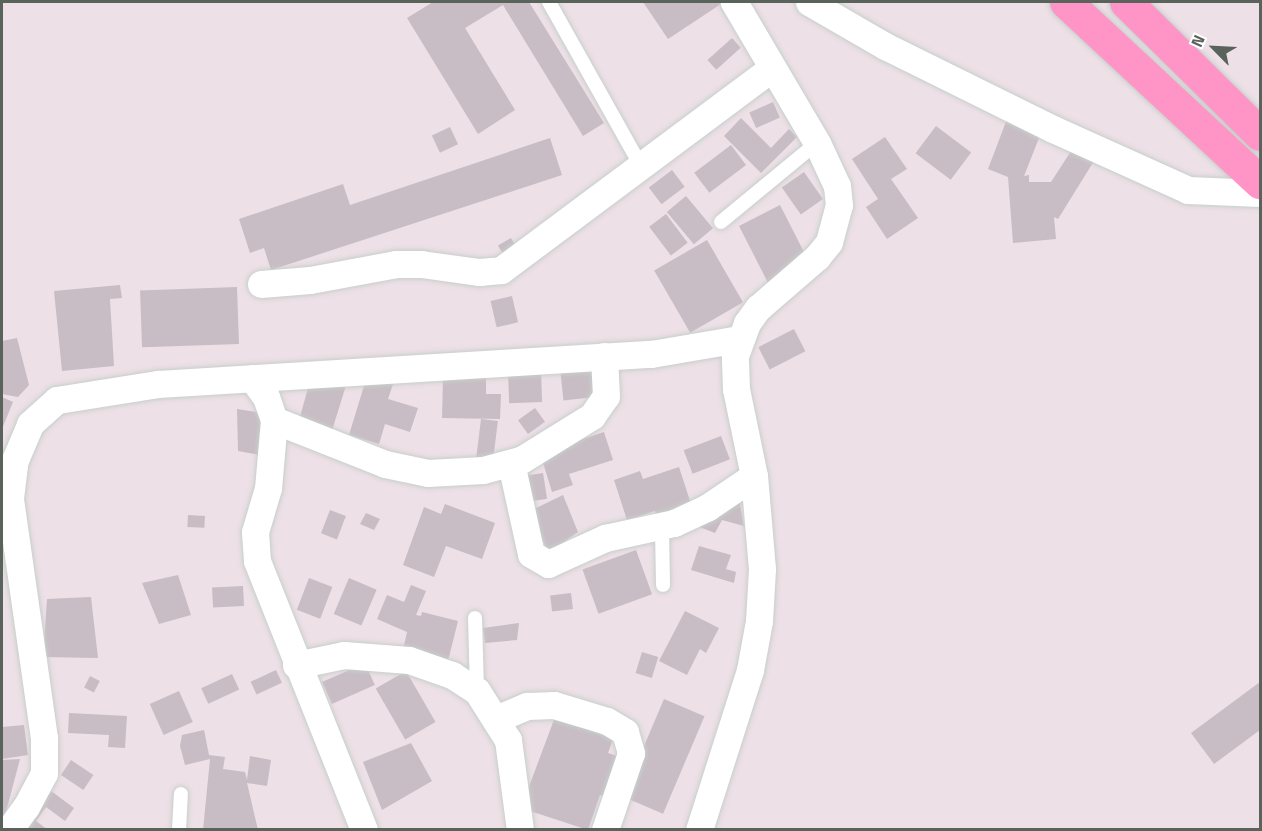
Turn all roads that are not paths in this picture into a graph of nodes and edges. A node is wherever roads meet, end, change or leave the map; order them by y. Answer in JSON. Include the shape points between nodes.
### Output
{"nodes":[{"id":1,"x":549,"y":2,"type":"edge"},
{"id":2,"x":734,"y":2,"type":"edge"},
{"id":3,"x":809,"y":2,"type":"edge"},
{"id":4,"x":1066,"y":2,"type":"edge"},
{"id":5,"x":1126,"y":2,"type":"edge"},
{"id":6,"x":771,"y":69,"type":"junction"},
{"id":7,"x":1260,"y":134,"type":"edge"},
{"id":8,"x":817,"y":143,"type":"junction"},
{"id":9,"x":639,"y":164,"type":"junction"},
{"id":10,"x":1260,"y":182,"type":"edge"},
{"id":11,"x":1260,"y":193,"type":"edge"},
{"id":12,"x":721,"y":222,"type":"dead end"},
{"id":13,"x":261,"y":284,"type":"dead end"},
{"id":14,"x":739,"y":339,"type":"junction"},
{"id":15,"x":604,"y":356,"type":"junction"},
{"id":16,"x":252,"y":378,"type":"junction"},
{"id":17,"x":274,"y":420,"type":"junction"},
{"id":18,"x":511,"y":463,"type":"junction"},
{"id":19,"x":754,"y":476,"type":"junction"},
{"id":20,"x":662,"y":528,"type":"junction"},
{"id":21,"x":663,"y":585,"type":"dead end"},
{"id":22,"x":475,"y":618,"type":"dead end"},
{"id":23,"x":296,"y":665,"type":"junction"},
{"id":24,"x":477,"y":691,"type":"junction"},
{"id":25,"x":496,"y":719,"type":"junction"},
{"id":26,"x":181,"y":794,"type":"dead end"},
{"id":27,"x":9,"y":830,"type":"edge"},
{"id":28,"x":179,"y":830,"type":"edge"},
{"id":29,"x":364,"y":830,"type":"edge"},
{"id":30,"x":520,"y":830,"type":"edge"},
{"id":31,"x":605,"y":830,"type":"edge"},
{"id":32,"x":699,"y":830,"type":"edge"}],
"edges":[{"from":1,"to":9,"type":"lane"},
{"from":2,"to":6,"type":"street"},
{"from":3,"to":11,"type":"street","via":[[885,46],[1053,129],[1188,189]]},
{"from":4,"to":10,"type":"highway"},
{"from":5,"to":7,"type":"highway"},
{"from":6,"to":8,"type":"street"},
{"from":6,"to":9,"type":"street"},
{"from":8,"to":12,"type":"lane"},
{"from":8,"to":14,"type":"street","via":[[837,186],[837,224],[817,257],[758,308]]},
{"from":9,"to":13,"type":"street","via":[[501,270],[479,272],[396,264],[310,280]]},
{"from":14,"to":15,"type":"street","via":[[651,354]]},
{"from":14,"to":19,"type":"street","via":[[734,372]]},
{"from":15,"to":16,"type":"street"},
{"from":15,"to":18,"type":"street","via":[[606,396],[592,416]]},
{"from":16,"to":17,"type":"street","via":[[266,397]]},
{"from":16,"to":27,"type":"street","via":[[82,394],[57,400],[30,424],[15,460],[10,498],[44,738],[44,773]]},
{"from":17,"to":18,"type":"street","via":[[385,464],[428,473],[483,470]]},
{"from":17,"to":23,"type":"street","via":[[268,488],[255,532],[257,561]]},
{"from":18,"to":20,"type":"street","via":[[531,554],[541,563],[555,561],[605,538]]},
{"from":19,"to":20,"type":"street","via":[[708,507]]},
{"from":19,"to":32,"type":"street","via":[[762,569],[759,621],[750,670]]},
{"from":20,"to":21,"type":"lane"},
{"from":22,"to":24,"type":"lane"},
{"from":23,"to":24,"type":"street","via":[[344,655],[409,660],[452,675]]},
{"from":23,"to":29,"type":"street"},
{"from":24,"to":25,"type":"street"},
{"from":25,"to":30,"type":"street","via":[[508,740]]},
{"from":25,"to":31,"type":"street","via":[[527,706],[554,705],[607,721],[625,732],[631,753]]},
{"from":26,"to":28,"type":"lane"}]}
